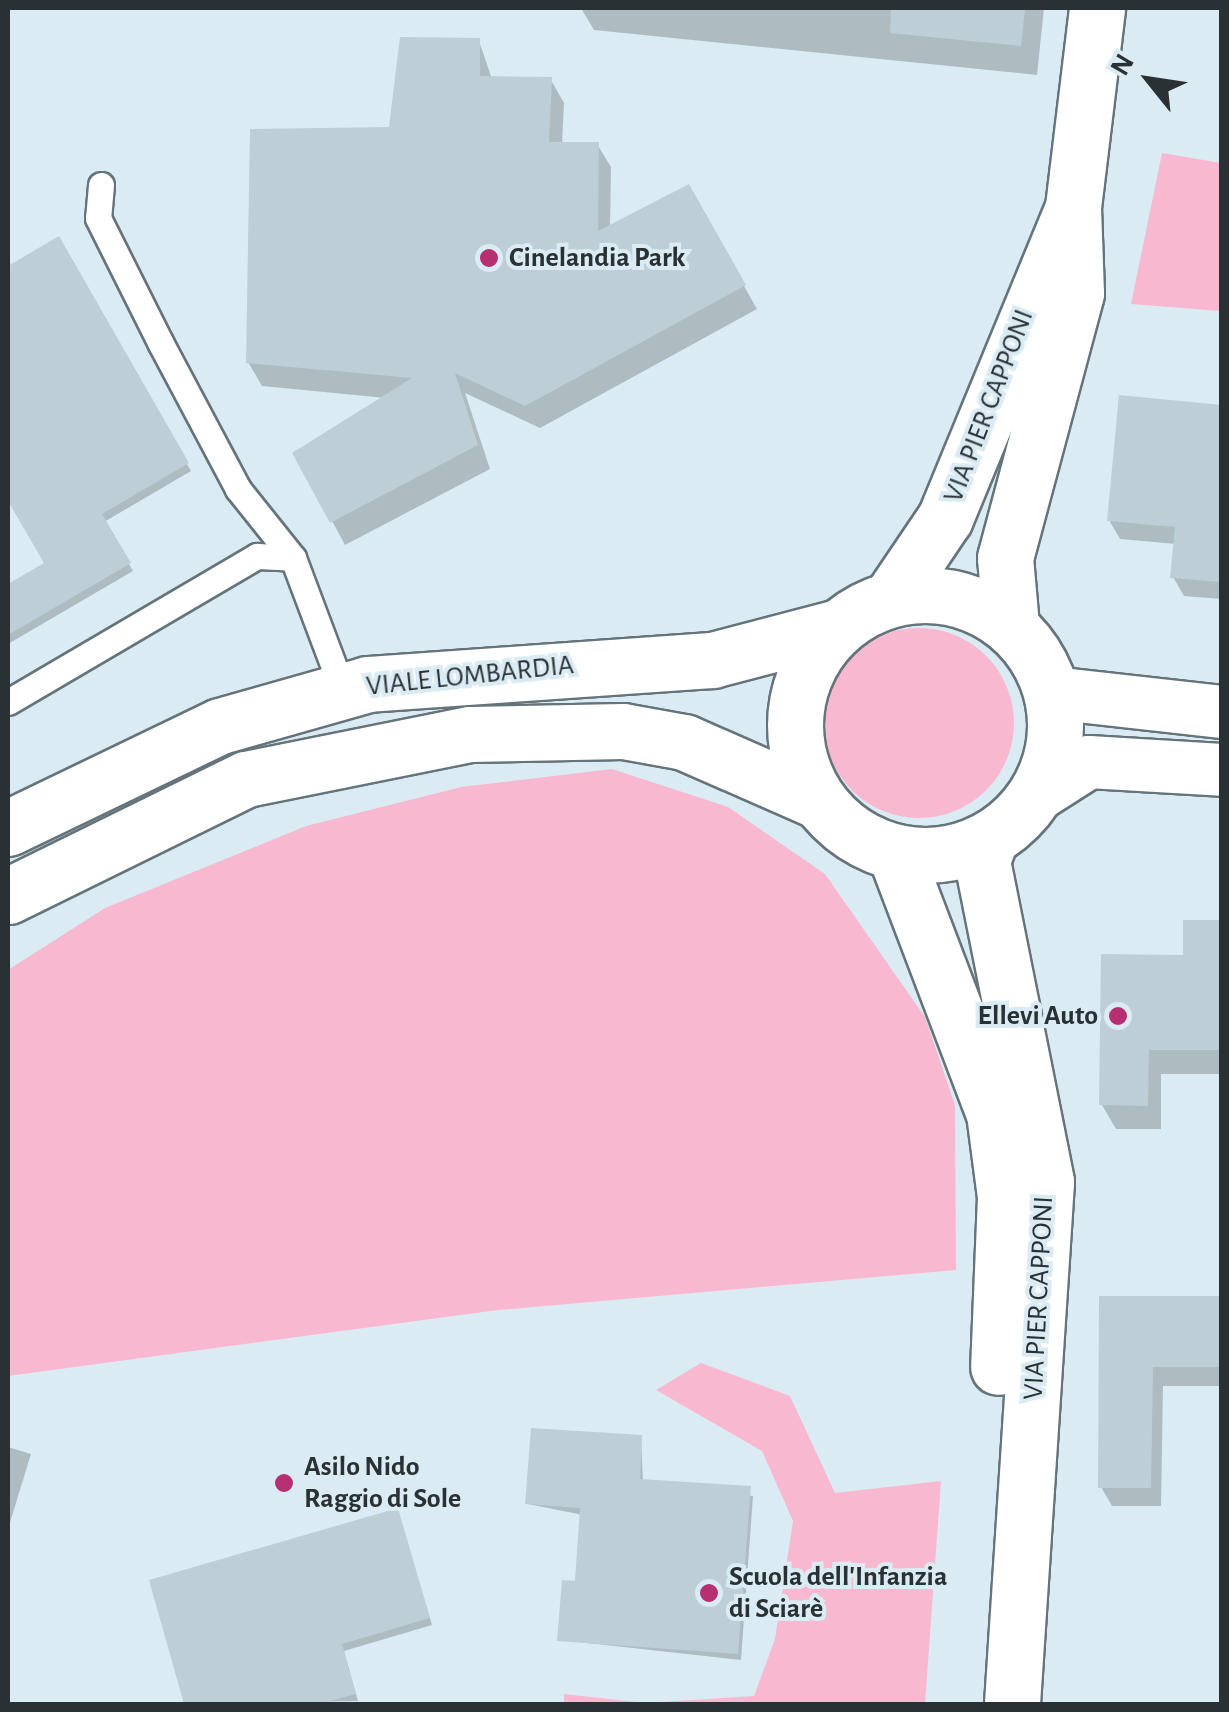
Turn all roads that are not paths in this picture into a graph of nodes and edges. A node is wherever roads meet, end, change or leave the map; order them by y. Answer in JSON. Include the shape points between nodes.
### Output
{"nodes":[{"id":1,"x":1097,"y":8,"type":"edge"},
{"id":2,"x":100,"y":185,"type":"dead end"},
{"id":3,"x":1074,"y":207,"type":"junction"},
{"id":4,"x":293,"y":558,"type":"junction"},
{"id":5,"x":892,"y":598,"type":"junction"},
{"id":6,"x":1011,"y":626,"type":"junction"},
{"id":7,"x":838,"y":627,"type":"junction"},
{"id":8,"x":342,"y":691,"type":"junction"},
{"id":9,"x":1052,"y":693,"type":"junction"},
{"id":10,"x":8,"y":702,"type":"edge"},
{"id":11,"x":1222,"y":712,"type":"edge"},
{"id":12,"x":1222,"y":770,"type":"edge"},
{"id":13,"x":1034,"y":797,"type":"junction"},
{"id":14,"x":816,"y":800,"type":"junction"},
{"id":15,"x":8,"y":828,"type":"edge"},
{"id":16,"x":990,"y":839,"type":"junction"},
{"id":17,"x":895,"y":853,"type":"junction"},
{"id":18,"x":8,"y":896,"type":"edge"},
{"id":19,"x":976,"y":1704,"type":"edge"},
{"id":20,"x":1012,"y":1704,"type":"edge"}],
"edges":[{"from":1,"to":3,"type":"main road","name":"VIA PIER CAPPONI"},
{"from":2,"to":4,"type":"lane","via":[[98,218],[161,344],[238,489]]},
{"from":3,"to":5,"type":"main road","name":"VIA PIER CAPPONI","via":[[946,518]]},
{"from":3,"to":6,"type":"main road","name":"VIA PIER CAPPONI","via":[[1076,292],[1005,558]]},
{"from":4,"to":8,"type":"lane"},
{"from":4,"to":10,"type":"lane","via":[[257,556]]},
{"from":5,"to":6,"type":"main road","via":[[942,594]]},
{"from":5,"to":7,"type":"main road"},
{"from":6,"to":9,"type":"main road"},
{"from":7,"to":8,"type":"main road","name":"VIALE LOMBARDIA","via":[[712,660]]},
{"from":7,"to":14,"type":"main road","via":[[808,664],[794,709],[797,757]]},
{"from":8,"to":15,"type":"main road","name":"VIALE LOMBARDIA","via":[[220,726]]},
{"from":9,"to":11,"type":"street"},
{"from":9,"to":13,"type":"main road","via":[[1052,747]]},
{"from":12,"to":13,"type":"street","via":[[1089,762]]},
{"from":13,"to":16,"type":"main road"},
{"from":14,"to":17,"type":"main road","via":[[851,834]]},
{"from":14,"to":18,"type":"main road","name":"VIALE LOMBARDIA","via":[[684,742],[623,731],[470,734],[246,779]]},
{"from":16,"to":17,"type":"main road","via":[[944,855]]},
{"from":16,"to":20,"type":"main road","name":"VIA PIER CAPPONI","via":[[982,861],[1046,1182]]},
{"from":17,"to":19,"type":"main road","name":"VIA PIER CAPPONI","via":[[986,1080],[1005,1196]]}]}
